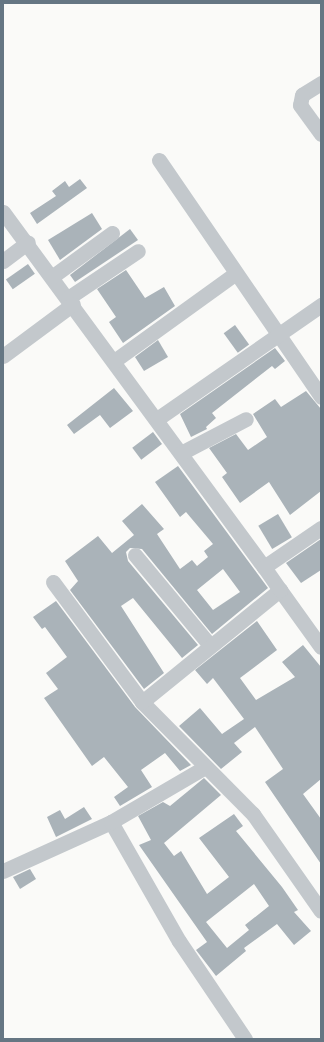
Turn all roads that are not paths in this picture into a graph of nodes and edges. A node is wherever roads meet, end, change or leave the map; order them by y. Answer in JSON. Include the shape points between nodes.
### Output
{"nodes":[{"id":1,"x":321,"y":83,"type":"edge"},
{"id":2,"x":321,"y":134,"type":"edge"},
{"id":3,"x":159,"y":160,"type":"dead end"},
{"id":4,"x":3,"y":212,"type":"edge"},
{"id":5,"x":112,"y":233,"type":"dead end"},
{"id":6,"x":28,"y":242,"type":"junction"},
{"id":7,"x":138,"y":251,"type":"dead end"},
{"id":8,"x":3,"y":262,"type":"edge"},
{"id":9,"x":236,"y":273,"type":"junction"},
{"id":10,"x":53,"y":276,"type":"junction"},
{"id":11,"x":70,"y":301,"type":"junction"},
{"id":12,"x":321,"y":305,"type":"edge"},
{"id":13,"x":277,"y":333,"type":"junction"},
{"id":14,"x":3,"y":356,"type":"edge"},
{"id":15,"x":114,"y":361,"type":"junction"},
{"id":16,"x":321,"y":397,"type":"edge"},
{"id":17,"x":157,"y":419,"type":"junction"},
{"id":18,"x":246,"y":419,"type":"dead end"},
{"id":19,"x":181,"y":453,"type":"junction"},
{"id":20,"x":321,"y":528,"type":"edge"},
{"id":21,"x":135,"y":555,"type":"dead end"},
{"id":22,"x":264,"y":567,"type":"junction"},
{"id":23,"x":53,"y":582,"type":"dead end"},
{"id":24,"x":280,"y":590,"type":"junction"},
{"id":25,"x":209,"y":644,"type":"junction"},
{"id":26,"x":321,"y":648,"type":"edge"},
{"id":27,"x":142,"y":702,"type":"junction"},
{"id":28,"x":205,"y":767,"type":"junction"},
{"id":29,"x":110,"y":822,"type":"junction"},
{"id":30,"x":3,"y":871,"type":"edge"},
{"id":31,"x":321,"y":910,"type":"edge"},
{"id":32,"x":245,"y":1039,"type":"edge"}],
"edges":[{"from":1,"to":2,"type":"street","via":[[302,95],[300,105]]},
{"from":3,"to":9,"type":"street"},
{"from":4,"to":6,"type":"street"},
{"from":5,"to":10,"type":"street"},
{"from":6,"to":8,"type":"street"},
{"from":6,"to":10,"type":"street"},
{"from":7,"to":11,"type":"street"},
{"from":9,"to":13,"type":"street"},
{"from":9,"to":15,"type":"street"},
{"from":10,"to":11,"type":"street"},
{"from":11,"to":14,"type":"street"},
{"from":11,"to":15,"type":"street"},
{"from":12,"to":13,"type":"street"},
{"from":13,"to":16,"type":"street"},
{"from":13,"to":17,"type":"street"},
{"from":15,"to":17,"type":"street"},
{"from":17,"to":19,"type":"street"},
{"from":18,"to":19,"type":"street"},
{"from":19,"to":22,"type":"street"},
{"from":20,"to":22,"type":"street"},
{"from":21,"to":25,"type":"street"},
{"from":22,"to":24,"type":"street"},
{"from":23,"to":27,"type":"street"},
{"from":24,"to":25,"type":"street"},
{"from":24,"to":26,"type":"street"},
{"from":25,"to":27,"type":"street"},
{"from":27,"to":28,"type":"street"},
{"from":28,"to":29,"type":"street"},
{"from":28,"to":31,"type":"street","via":[[253,814]]},
{"from":29,"to":30,"type":"street"},
{"from":29,"to":32,"type":"street","via":[[179,941]]}]}
